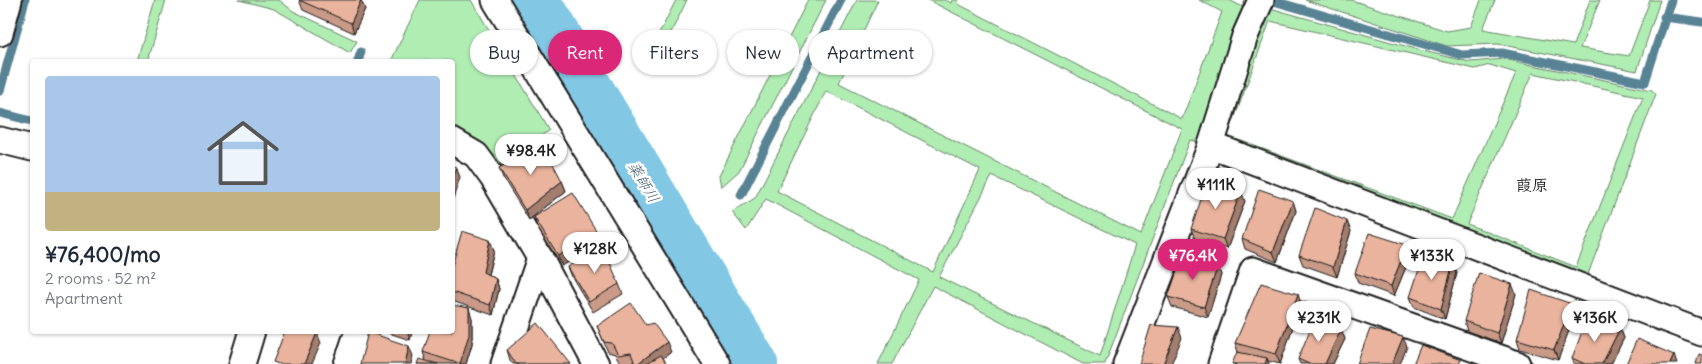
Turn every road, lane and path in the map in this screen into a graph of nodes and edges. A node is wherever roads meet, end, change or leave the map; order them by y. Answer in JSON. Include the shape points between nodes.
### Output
{"nodes":[{"id":1,"x":9,"y":0,"type":"edge"},
{"id":2,"x":495,"y":0,"type":"edge"},
{"id":3,"x":1261,"y":0,"type":"edge"},
{"id":4,"x":0,"y":32,"type":"edge"},
{"id":5,"x":0,"y":140,"type":"edge"},
{"id":6,"x":455,"y":143,"type":"edge"},
{"id":7,"x":1211,"y":146,"type":"junction"},
{"id":8,"x":30,"y":148,"type":"edge"},
{"id":9,"x":540,"y":258,"type":"junction"},
{"id":10,"x":1702,"y":333,"type":"edge"},
{"id":11,"x":251,"y":334,"type":"edge"},
{"id":12,"x":357,"y":334,"type":"edge"},
{"id":13,"x":242,"y":364,"type":"edge"},
{"id":14,"x":347,"y":364,"type":"edge"},
{"id":15,"x":504,"y":364,"type":"edge"},
{"id":16,"x":596,"y":364,"type":"edge"},
{"id":17,"x":716,"y":364,"type":"edge"},
{"id":18,"x":1126,"y":364,"type":"edge"},
{"id":19,"x":1221,"y":364,"type":"edge"},
{"id":20,"x":1517,"y":364,"type":"edge"}],
"edges":[{"from":1,"to":4,"type":"street"},
{"from":2,"to":17,"type":"street"},
{"from":3,"to":7,"type":"street","via":[[1245,36]]},
{"from":5,"to":8,"type":"street"},
{"from":6,"to":9,"type":"street","via":[[476,156],[493,178]]},
{"from":7,"to":10,"type":"street"},
{"from":7,"to":18,"type":"street"},
{"from":9,"to":15,"type":"street"},
{"from":9,"to":16,"type":"street"},
{"from":11,"to":13,"type":"street"},
{"from":12,"to":14,"type":"street"},
{"from":19,"to":20,"type":"street","via":[[1253,270]]}]}
